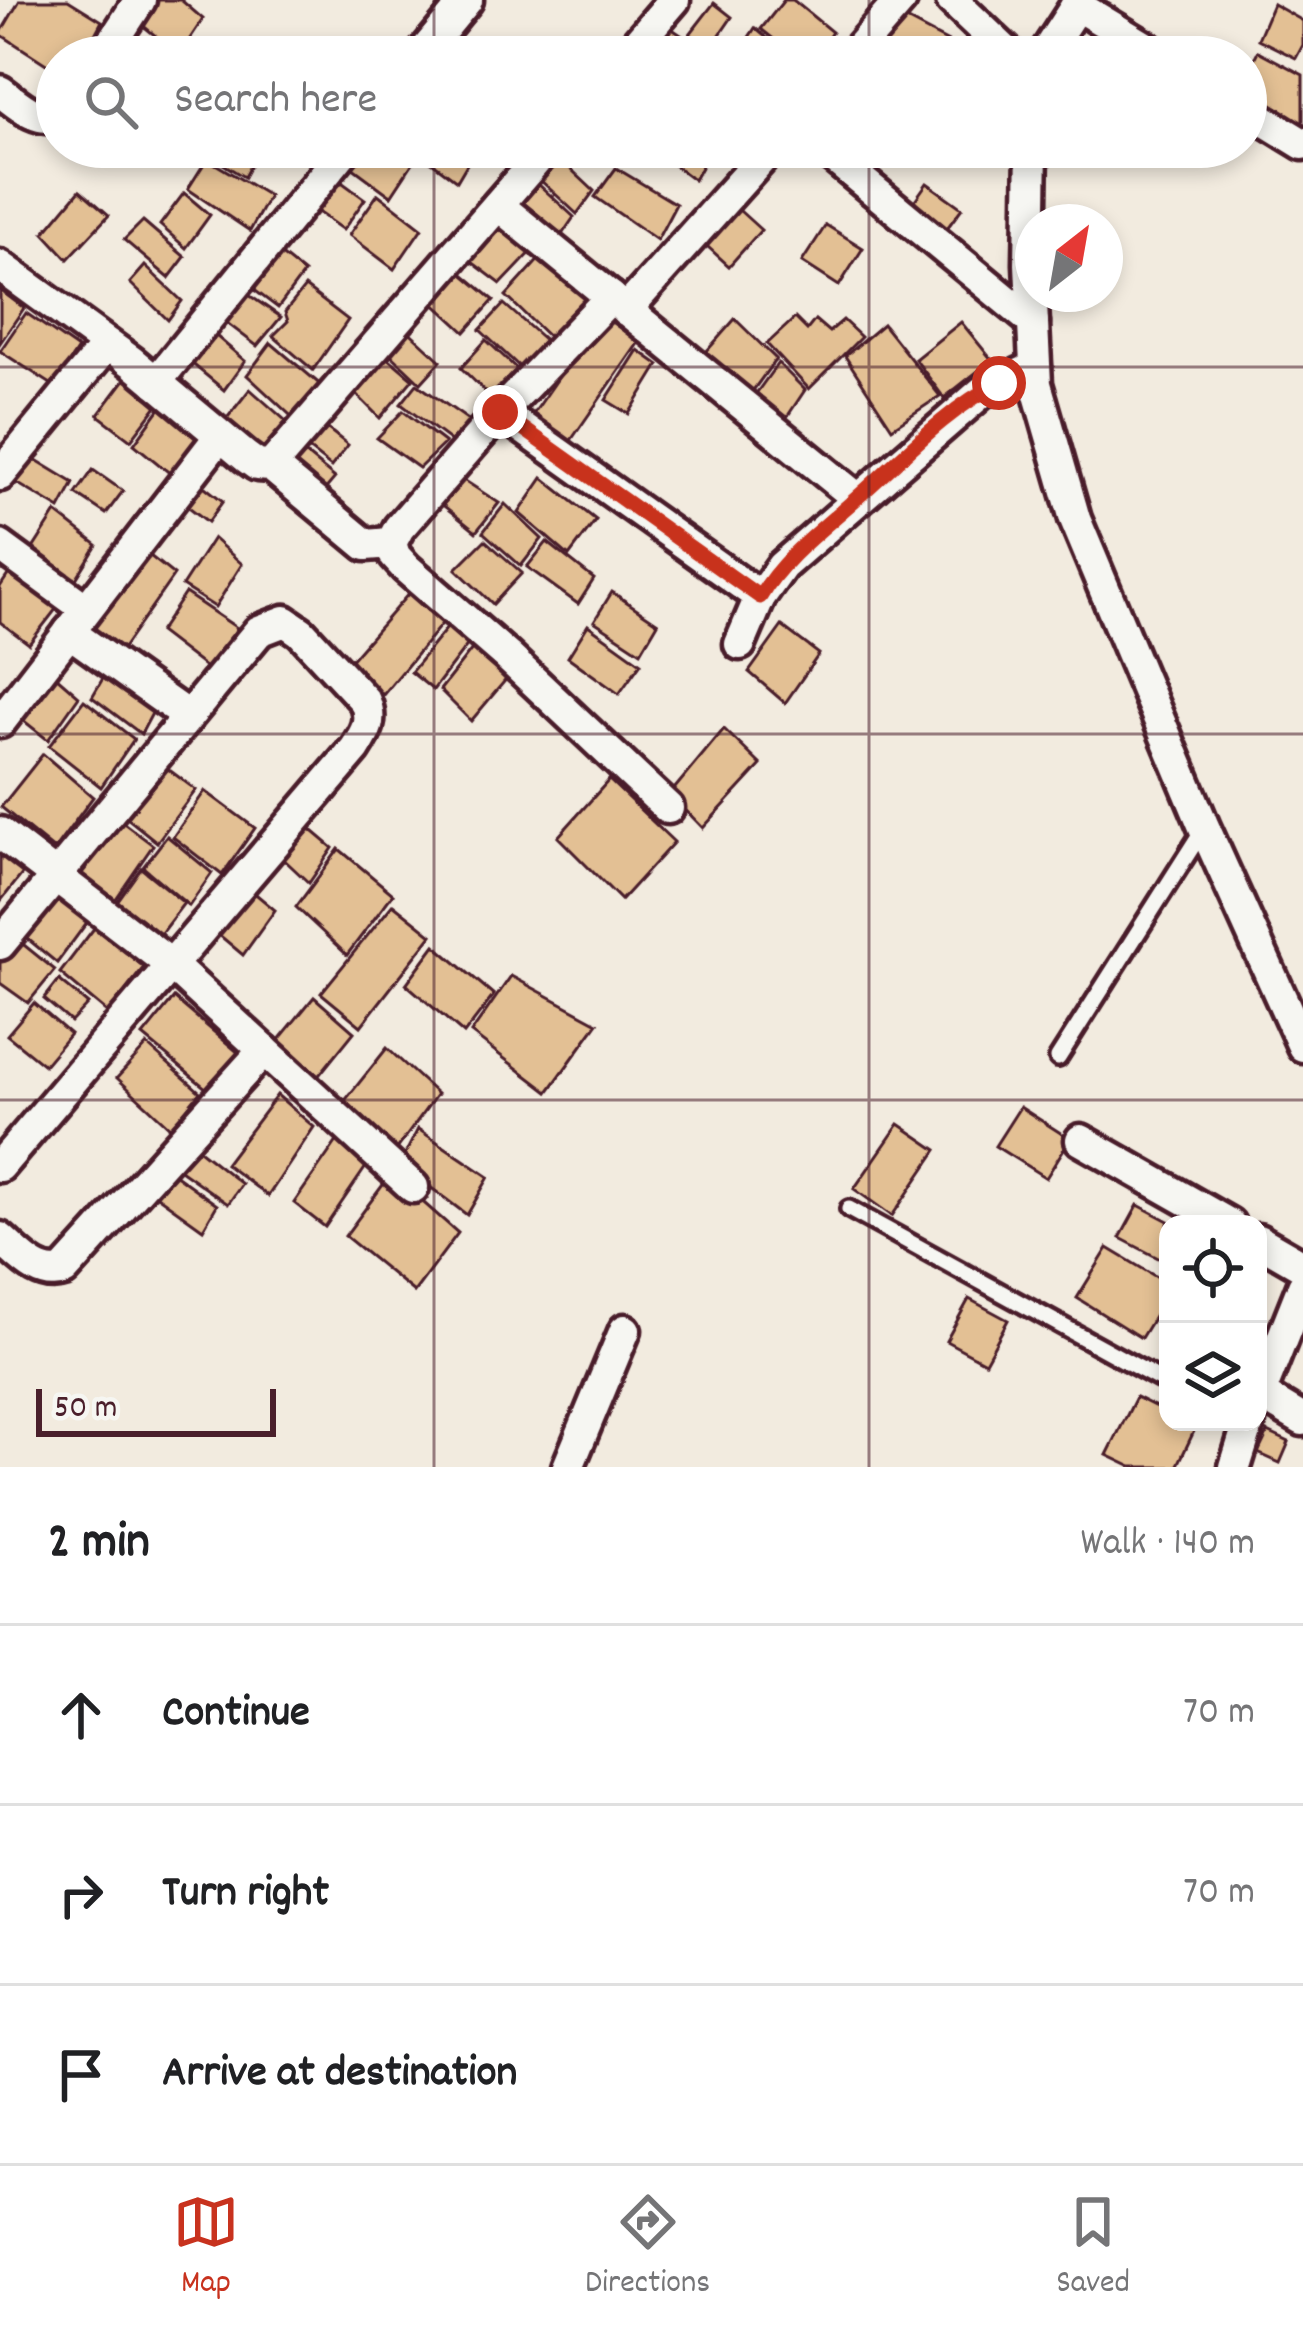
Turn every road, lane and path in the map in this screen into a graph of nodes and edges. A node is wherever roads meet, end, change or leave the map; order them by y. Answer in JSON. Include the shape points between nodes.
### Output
{"nodes":[{"id":1,"x":140,"y":0,"type":"edge"},
{"id":2,"x":467,"y":0,"type":"edge"},
{"id":3,"x":674,"y":0,"type":"edge"},
{"id":4,"x":901,"y":0,"type":"edge"},
{"id":5,"x":952,"y":0,"type":"edge"},
{"id":6,"x":1078,"y":2,"type":"edge"},
{"id":7,"x":117,"y":36,"type":"edge"},
{"id":8,"x":437,"y":36,"type":"edge"},
{"id":9,"x":644,"y":36,"type":"edge"},
{"id":10,"x":869,"y":36,"type":"edge"},
{"id":11,"x":990,"y":36,"type":"edge"},
{"id":12,"x":1056,"y":36,"type":"edge"},
{"id":13,"x":1130,"y":36,"type":"edge"},
{"id":14,"x":0,"y":91,"type":"edge"},
{"id":15,"x":36,"y":115,"type":"edge"},
{"id":16,"x":1267,"y":122,"type":"edge"},
{"id":17,"x":1303,"y":144,"type":"edge"},
{"id":18,"x":330,"y":168,"type":"edge"},
{"id":19,"x":530,"y":168,"type":"edge"},
{"id":20,"x":751,"y":168,"type":"edge"},
{"id":21,"x":846,"y":168,"type":"edge"},
{"id":22,"x":1032,"y":168,"type":"edge"},
{"id":23,"x":1031,"y":204,"type":"edge"},
{"id":24,"x":498,"y":206,"type":"junction"},
{"id":25,"x":0,"y":266,"type":"edge"},
{"id":26,"x":618,"y":303,"type":"junction"},
{"id":27,"x":1032,"y":312,"type":"edge"},
{"id":28,"x":1033,"y":322,"type":"junction"},
{"id":29,"x":107,"y":344,"type":"junction"},
{"id":30,"x":1035,"y":376,"type":"junction"},
{"id":31,"x":156,"y":382,"type":"junction"},
{"id":32,"x":500,"y":412,"type":"junction"},
{"id":33,"x":220,"y":436,"type":"junction"},
{"id":34,"x":271,"y":466,"type":"junction"},
{"id":35,"x":0,"y":475,"type":"edge"},
{"id":36,"x":857,"y":498,"type":"junction"},
{"id":37,"x":392,"y":542,"type":"junction"},
{"id":38,"x":0,"y":546,"type":"edge"},
{"id":39,"x":760,"y":597,"type":"junction"},
{"id":40,"x":78,"y":621,"type":"junction"},
{"id":41,"x":740,"y":644,"type":"dead end"},
{"id":42,"x":186,"y":715,"type":"junction"},
{"id":43,"x":0,"y":722,"type":"edge"},
{"id":44,"x":668,"y":808,"type":"dead end"},
{"id":45,"x":1204,"y":827,"type":"junction"},
{"id":46,"x":0,"y":833,"type":"edge"},
{"id":47,"x":55,"y":876,"type":"junction"},
{"id":48,"x":0,"y":944,"type":"edge"},
{"id":49,"x":170,"y":964,"type":"junction"},
{"id":50,"x":1303,"y":1046,"type":"edge"},
{"id":51,"x":264,"y":1050,"type":"junction"},
{"id":52,"x":1058,"y":1058,"type":"dead end"},
{"id":53,"x":1082,"y":1141,"type":"dead end"},
{"id":54,"x":0,"y":1166,"type":"edge"},
{"id":55,"x":413,"y":1187,"type":"dead end"},
{"id":56,"x":849,"y":1209,"type":"dead end"},
{"id":57,"x":1213,"y":1215,"type":"edge"},
{"id":58,"x":0,"y":1238,"type":"edge"},
{"id":59,"x":1267,"y":1245,"type":"edge"},
{"id":60,"x":1303,"y":1266,"type":"edge"},
{"id":61,"x":1303,"y":1286,"type":"edge"},
{"id":62,"x":625,"y":1330,"type":"dead end"},
{"id":63,"x":1267,"y":1372,"type":"edge"},
{"id":64,"x":1159,"y":1379,"type":"edge"},
{"id":65,"x":1267,"y":1415,"type":"edge"},
{"id":66,"x":1303,"y":1420,"type":"edge"},
{"id":67,"x":1245,"y":1431,"type":"edge"},
{"id":68,"x":568,"y":1467,"type":"edge"},
{"id":69,"x":1235,"y":1467,"type":"edge"}],
"edges":[{"from":1,"to":7,"type":"street"},
{"from":2,"to":8,"type":"street"},
{"from":3,"to":9,"type":"street"},
{"from":4,"to":10,"type":"street"},
{"from":5,"to":11,"type":"street"},
{"from":6,"to":12,"type":"street"},
{"from":6,"to":13,"type":"street"},
{"from":14,"to":15,"type":"street"},
{"from":16,"to":17,"type":"street"},
{"from":18,"to":31,"type":"street"},
{"from":19,"to":24,"type":"street"},
{"from":20,"to":26,"type":"street"},
{"from":21,"to":28,"type":"street"},
{"from":22,"to":23,"type":"street"},
{"from":24,"to":26,"type":"street"},
{"from":24,"to":34,"type":"street"},
{"from":25,"to":29,"type":"street"},
{"from":26,"to":32,"type":"street"},
{"from":26,"to":36,"type":"street"},
{"from":27,"to":28,"type":"street"},
{"from":28,"to":30,"type":"street"},
{"from":29,"to":31,"type":"street"},
{"from":29,"to":35,"type":"street"},
{"from":30,"to":36,"type":"street","via":[[982,392]]},
{"from":30,"to":45,"type":"street","via":[[1075,519]]},
{"from":31,"to":33,"type":"street"},
{"from":32,"to":37,"type":"street"},
{"from":32,"to":39,"type":"street"},
{"from":33,"to":34,"type":"street","via":[[256,465]]},
{"from":33,"to":40,"type":"street"},
{"from":34,"to":37,"type":"street","via":[[366,545]]},
{"from":36,"to":39,"type":"street"},
{"from":37,"to":44,"type":"street","via":[[406,568]]},
{"from":38,"to":40,"type":"street"},
{"from":39,"to":41,"type":"street"},
{"from":40,"to":42,"type":"street"},
{"from":40,"to":43,"type":"street"},
{"from":42,"to":47,"type":"street"},
{"from":42,"to":49,"type":"street","via":[[259,631],[285,621],[370,714],[355,749]]},
{"from":45,"to":50,"type":"street"},
{"from":45,"to":52,"type":"lane"},
{"from":46,"to":47,"type":"street"},
{"from":47,"to":48,"type":"street"},
{"from":47,"to":49,"type":"street"},
{"from":49,"to":51,"type":"street"},
{"from":49,"to":54,"type":"street"},
{"from":51,"to":55,"type":"street"},
{"from":51,"to":58,"type":"street","via":[[64,1271],[40,1271]]},
{"from":53,"to":57,"type":"street"},
{"from":56,"to":64,"type":"lane"},
{"from":59,"to":60,"type":"street"},
{"from":61,"to":63,"type":"street"},
{"from":62,"to":68,"type":"street"},
{"from":65,"to":66,"type":"street"},
{"from":67,"to":69,"type":"street"}]}
